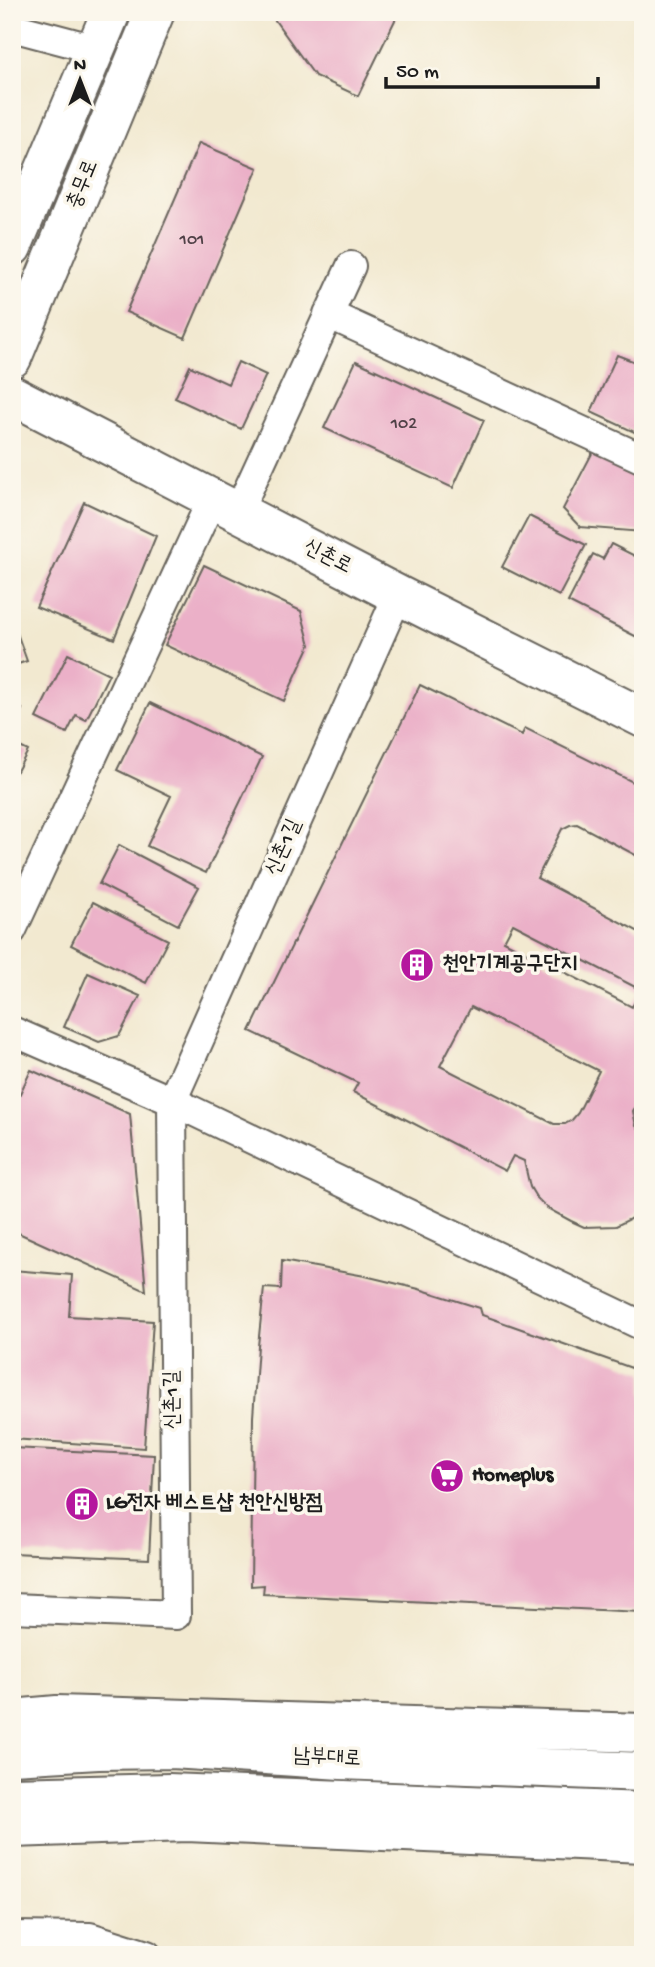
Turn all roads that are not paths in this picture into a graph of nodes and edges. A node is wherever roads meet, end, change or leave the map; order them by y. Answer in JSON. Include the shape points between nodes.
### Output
{"nodes":[{"id":1,"x":111,"y":12,"type":"edge"},
{"id":2,"x":155,"y":12,"type":"edge"},
{"id":3,"x":12,"y":27,"type":"edge"},
{"id":4,"x":95,"y":49,"type":"junction"},
{"id":5,"x":12,"y":247,"type":"edge"},
{"id":6,"x":351,"y":266,"type":"dead end"},
{"id":7,"x":328,"y":314,"type":"junction"},
{"id":8,"x":12,"y":358,"type":"edge"},
{"id":9,"x":12,"y":395,"type":"edge"},
{"id":10,"x":643,"y":460,"type":"edge"},
{"id":11,"x":225,"y":506,"type":"junction"},
{"id":12,"x":398,"y":595,"type":"junction"},
{"id":13,"x":643,"y":718,"type":"edge"},
{"id":14,"x":12,"y":930,"type":"edge"},
{"id":15,"x":12,"y":1031,"type":"edge"},
{"id":16,"x":172,"y":1101,"type":"junction"},
{"id":17,"x":643,"y":1326,"type":"edge"},
{"id":18,"x":12,"y":1608,"type":"edge"},
{"id":19,"x":12,"y":1712,"type":"edge"},
{"id":20,"x":57,"y":1715,"type":"junction"},
{"id":21,"x":12,"y":1719,"type":"edge"},
{"id":22,"x":643,"y":1733,"type":"edge"},
{"id":23,"x":12,"y":1755,"type":"edge"},
{"id":24,"x":643,"y":1772,"type":"edge"},
{"id":25,"x":12,"y":1797,"type":"edge"},
{"id":26,"x":643,"y":1812,"type":"edge"},
{"id":27,"x":12,"y":1828,"type":"edge"},
{"id":28,"x":643,"y":1843,"type":"edge"},
{"id":29,"x":12,"y":1937,"type":"edge"},
{"id":30,"x":147,"y":1955,"type":"edge"}],
"edges":[{"from":1,"to":4,"type":"main road","name":"충무로"},
{"from":2,"to":8,"type":"main road","name":"충무로"},
{"from":3,"to":4,"type":"street"},
{"from":4,"to":5,"type":"main road","name":"충무로"},
{"from":6,"to":7,"type":"street"},
{"from":7,"to":10,"type":"street"},
{"from":7,"to":11,"type":"street"},
{"from":9,"to":11,"type":"main road","name":"신촌로"},
{"from":11,"to":12,"type":"main road","name":"신촌로"},
{"from":11,"to":14,"type":"street"},
{"from":12,"to":13,"type":"main road","name":"신촌로"},
{"from":12,"to":16,"type":"street","name":"신촌1길"},
{"from":15,"to":16,"type":"street"},
{"from":16,"to":17,"type":"street"},
{"from":16,"to":18,"type":"street","name":"신촌1길","via":[[176,1615]]},
{"from":19,"to":20,"type":"main road"},
{"from":20,"to":21,"type":"main road"},
{"from":20,"to":22,"type":"main road"},
{"from":23,"to":24,"type":"main road","name":"남부대로","via":[[172,1749]]},
{"from":25,"to":26,"type":"main road","name":"남부대로","via":[[169,1793]]},
{"from":27,"to":28,"type":"main road","via":[[187,1822]]},
{"from":29,"to":30,"type":"street","via":[[90,1937]]}]}
